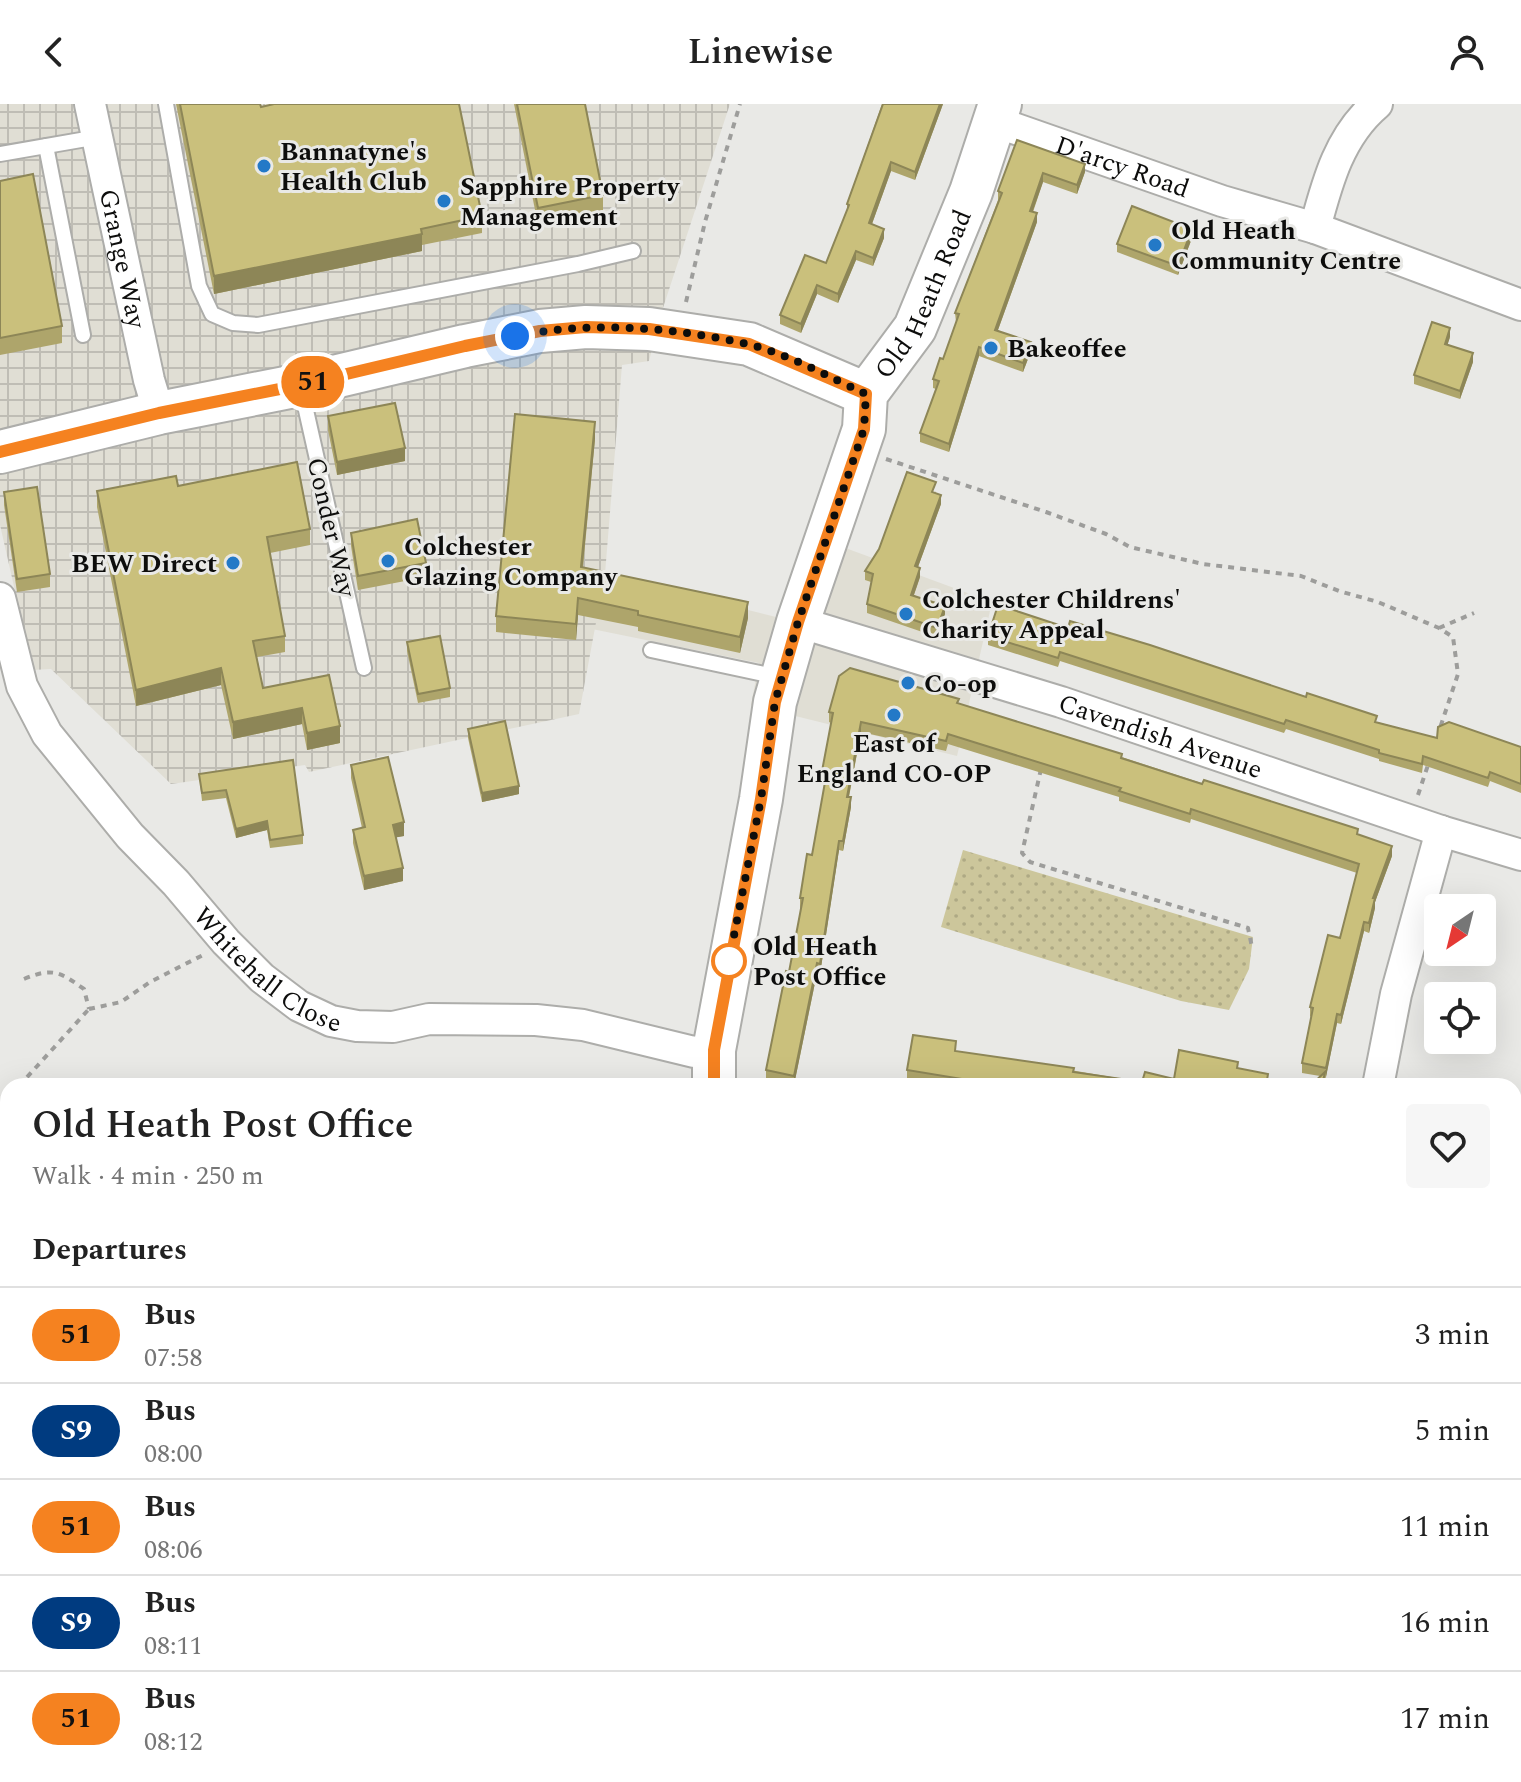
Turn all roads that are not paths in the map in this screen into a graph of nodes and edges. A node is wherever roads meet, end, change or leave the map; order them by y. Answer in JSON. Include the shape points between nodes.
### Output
{"nodes":[{"id":1,"x":90,"y":104,"type":"edge"},
{"id":2,"x":166,"y":104,"type":"edge"},
{"id":3,"x":1377,"y":104,"type":"edge"},
{"id":4,"x":998,"y":113,"type":"edge"},
{"id":5,"x":98,"y":137,"type":"junction"},
{"id":6,"x":46,"y":146,"type":"junction"},
{"id":7,"x":0,"y":154,"type":"edge"},
{"id":8,"x":1315,"y":228,"type":"junction"},
{"id":9,"x":633,"y":251,"type":"dead end"},
{"id":10,"x":1521,"y":305,"type":"edge"},
{"id":11,"x":83,"y":335,"type":"dead end"},
{"id":12,"x":300,"y":385,"type":"junction"},
{"id":13,"x":866,"y":394,"type":"junction"},
{"id":14,"x":159,"y":413,"type":"junction"},
{"id":15,"x":0,"y":452,"type":"edge"},
{"id":16,"x":0,"y":598,"type":"edge"},
{"id":17,"x":798,"y":622,"type":"junction"},
{"id":18,"x":651,"y":650,"type":"dead end"},
{"id":19,"x":364,"y":668,"type":"dead end"},
{"id":20,"x":782,"y":678,"type":"junction"},
{"id":21,"x":1441,"y":831,"type":"junction"},
{"id":22,"x":1521,"y":855,"type":"edge"},
{"id":23,"x":714,"y":1068,"type":"edge"},
{"id":24,"x":1380,"y":1078,"type":"edge"}],
"edges":[{"from":1,"to":5,"type":"street","name":"Grange Way"},
{"from":2,"to":9,"type":"lane","via":[[199,286],[212,314],[233,323],[258,325],[320,314]]},
{"from":3,"to":8,"type":"street","via":[[1346,140]]},
{"from":4,"to":8,"type":"street","name":"D'arcy Road","via":[[1222,201]]},
{"from":4,"to":13,"type":"street","name":"Old Heath Road","via":[[915,328]]},
{"from":5,"to":6,"type":"lane"},
{"from":5,"to":14,"type":"street","name":"Grange Way"},
{"from":6,"to":7,"type":"lane"},
{"from":6,"to":11,"type":"lane"},
{"from":8,"to":10,"type":"street","name":"D'arcy Road"},
{"from":12,"to":13,"type":"street","via":[[540,331],[586,327],[649,329],[749,344]]},
{"from":12,"to":14,"type":"street"},
{"from":12,"to":19,"type":"lane","name":"Conder Way"},
{"from":13,"to":17,"type":"street","name":"Old Heath Road","via":[[864,429]]},
{"from":14,"to":15,"type":"street"},
{"from":16,"to":23,"type":"street","name":"Whitehall Close","via":[[22,686],[47,734],[226,942],[299,1006],[357,1026],[393,1027],[429,1019],[583,1025],[694,1052]]},
{"from":17,"to":20,"type":"street","name":"Old Heath Road"},
{"from":17,"to":21,"type":"street","name":"Cavendish Avenue","via":[[1061,702]]},
{"from":18,"to":20,"type":"lane"},
{"from":20,"to":23,"type":"street","name":"Old Heath Road"},
{"from":21,"to":22,"type":"street","name":"Cavendish Avenue"},
{"from":21,"to":24,"type":"street","via":[[1396,994]]}]}
